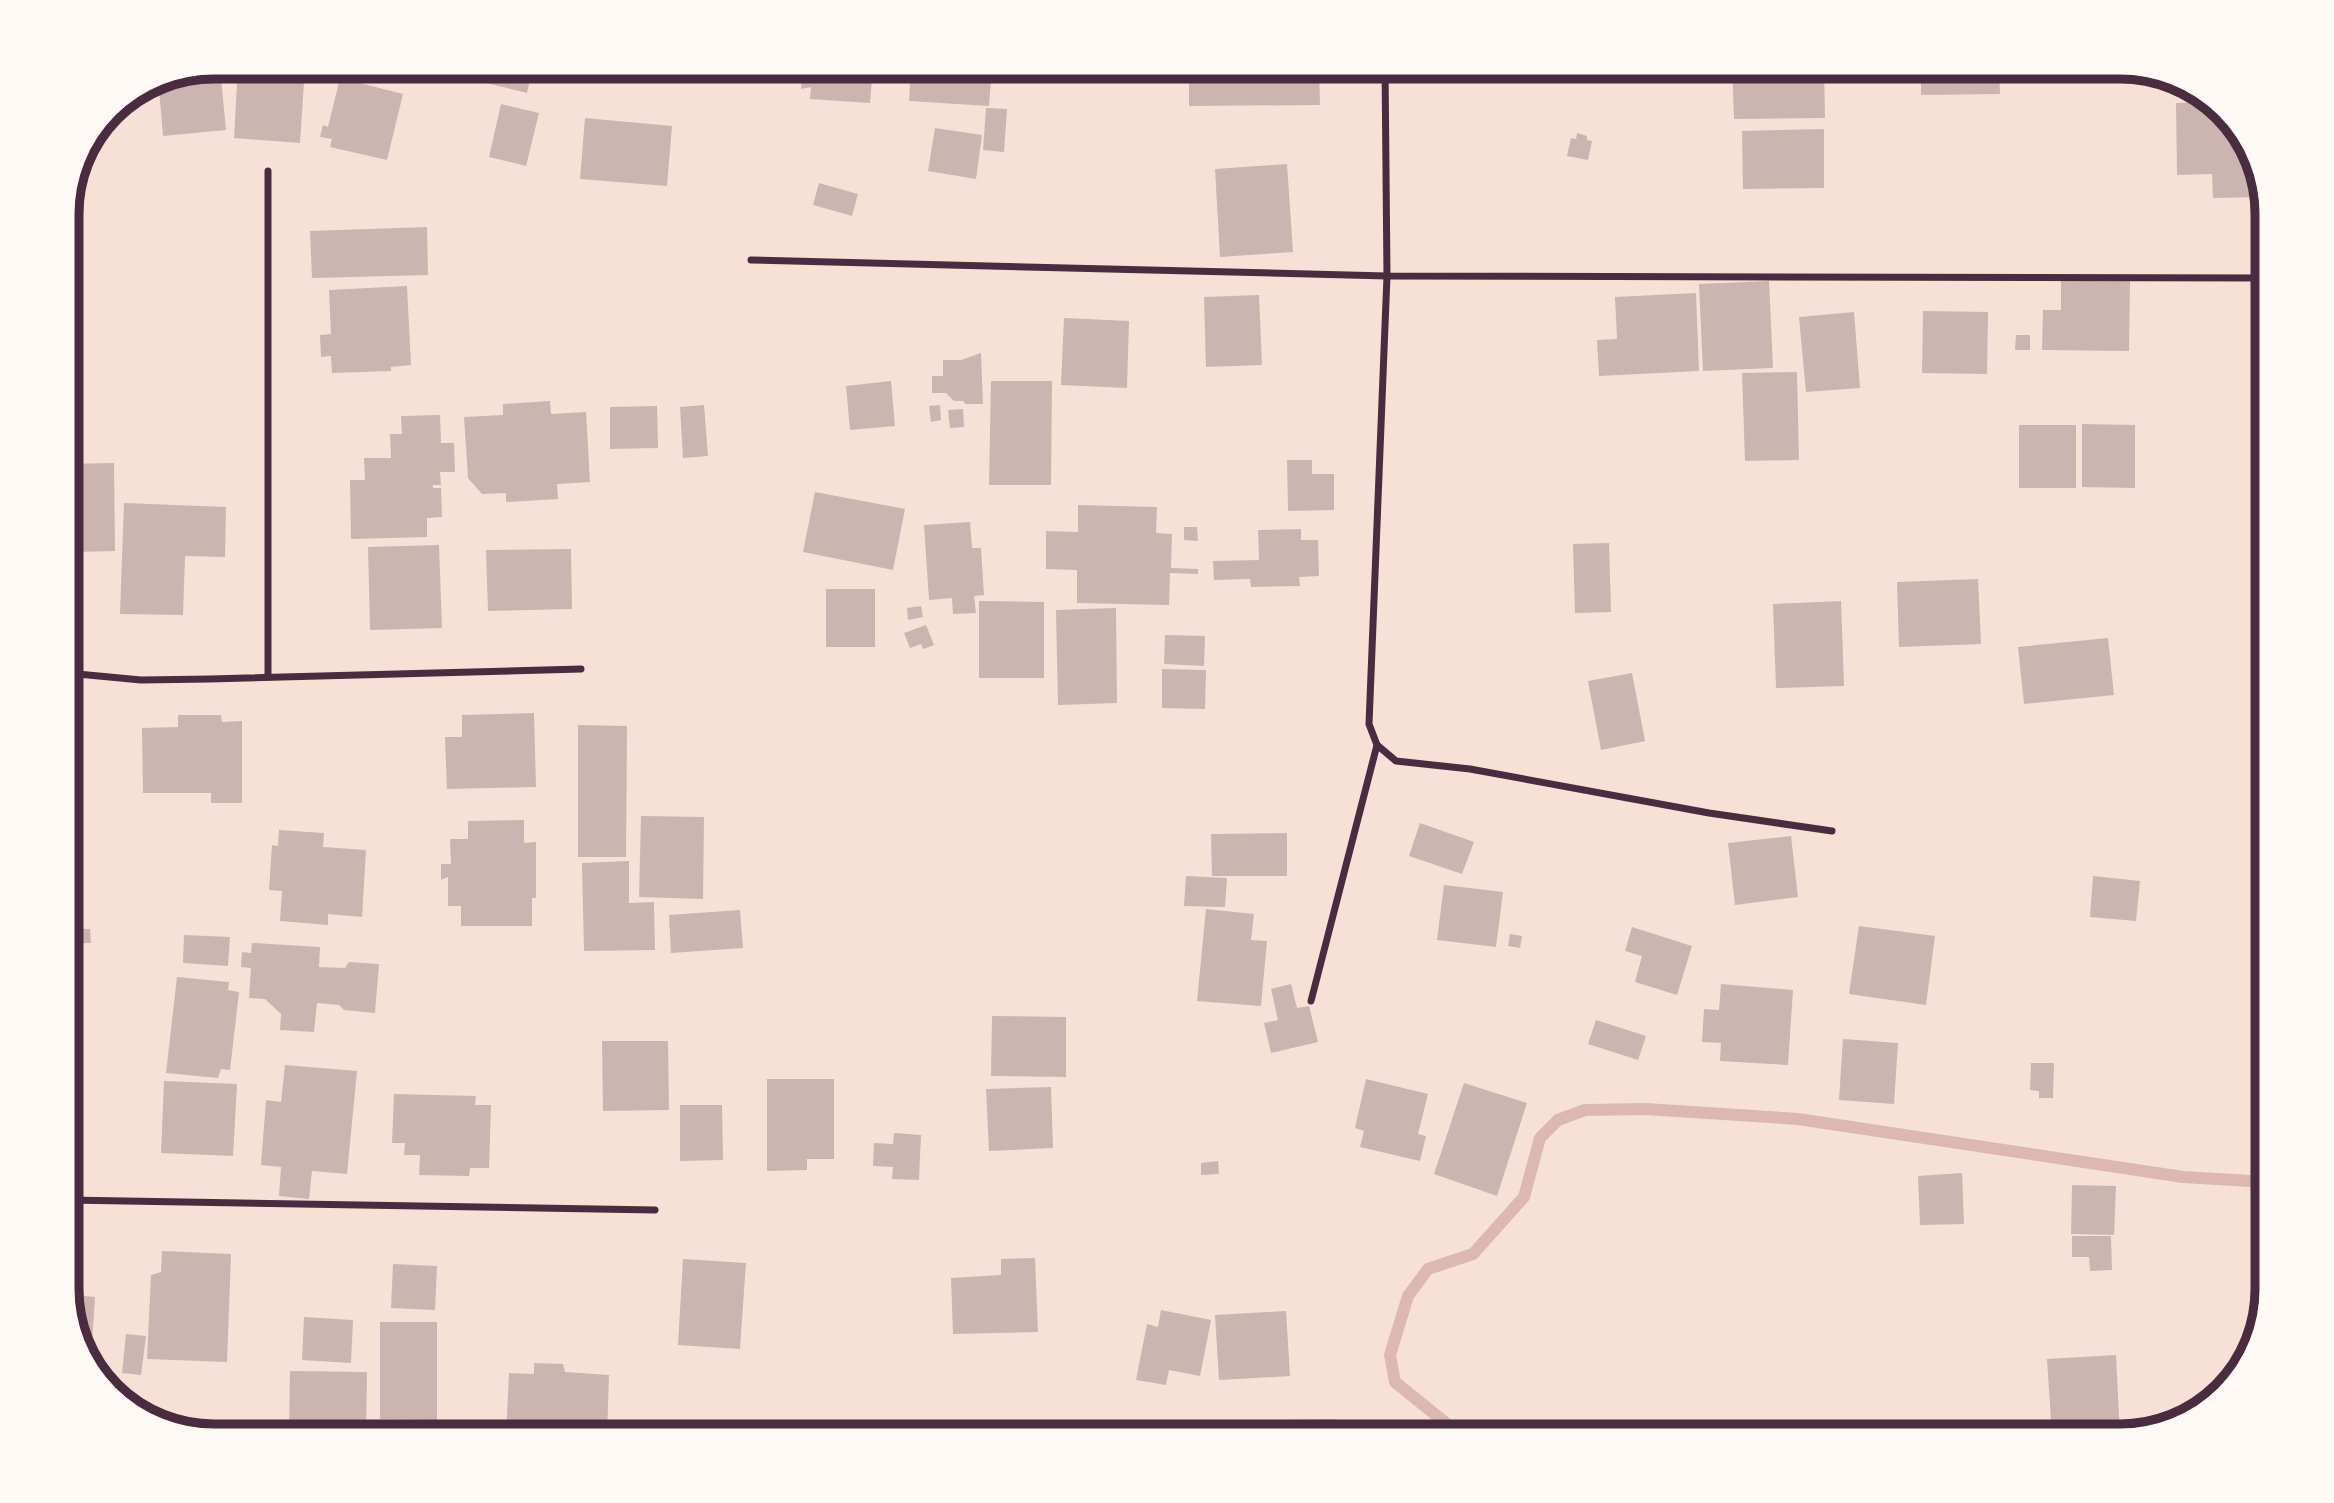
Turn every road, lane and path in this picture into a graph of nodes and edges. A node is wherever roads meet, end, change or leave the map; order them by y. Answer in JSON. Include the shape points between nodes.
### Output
{"nodes":[{"id":1,"x":1385,"y":79,"type":"edge"},
{"id":2,"x":268,"y":170,"type":"dead end"},
{"id":3,"x":751,"y":260,"type":"dead end"},
{"id":4,"x":1387,"y":276,"type":"junction"},
{"id":5,"x":2255,"y":278,"type":"edge"},
{"id":6,"x":581,"y":669,"type":"dead end"},
{"id":7,"x":79,"y":674,"type":"edge"},
{"id":8,"x":268,"y":677,"type":"junction"},
{"id":9,"x":1377,"y":745,"type":"junction"},
{"id":10,"x":1832,"y":831,"type":"dead end"},
{"id":11,"x":1311,"y":1001,"type":"dead end"},
{"id":12,"x":79,"y":1200,"type":"edge"},
{"id":13,"x":655,"y":1210,"type":"dead end"}],
"edges":[{"from":1,"to":4,"type":"street"},
{"from":2,"to":8,"type":"street"},
{"from":3,"to":4,"type":"street"},
{"from":4,"to":5,"type":"street"},
{"from":4,"to":9,"type":"street","via":[[1369,724]]},
{"from":6,"to":8,"type":"street"},
{"from":7,"to":8,"type":"street","via":[[141,680]]},
{"from":9,"to":10,"type":"street","via":[[1396,761],[1470,769]]},
{"from":9,"to":11,"type":"street"},
{"from":12,"to":13,"type":"street"}]}
